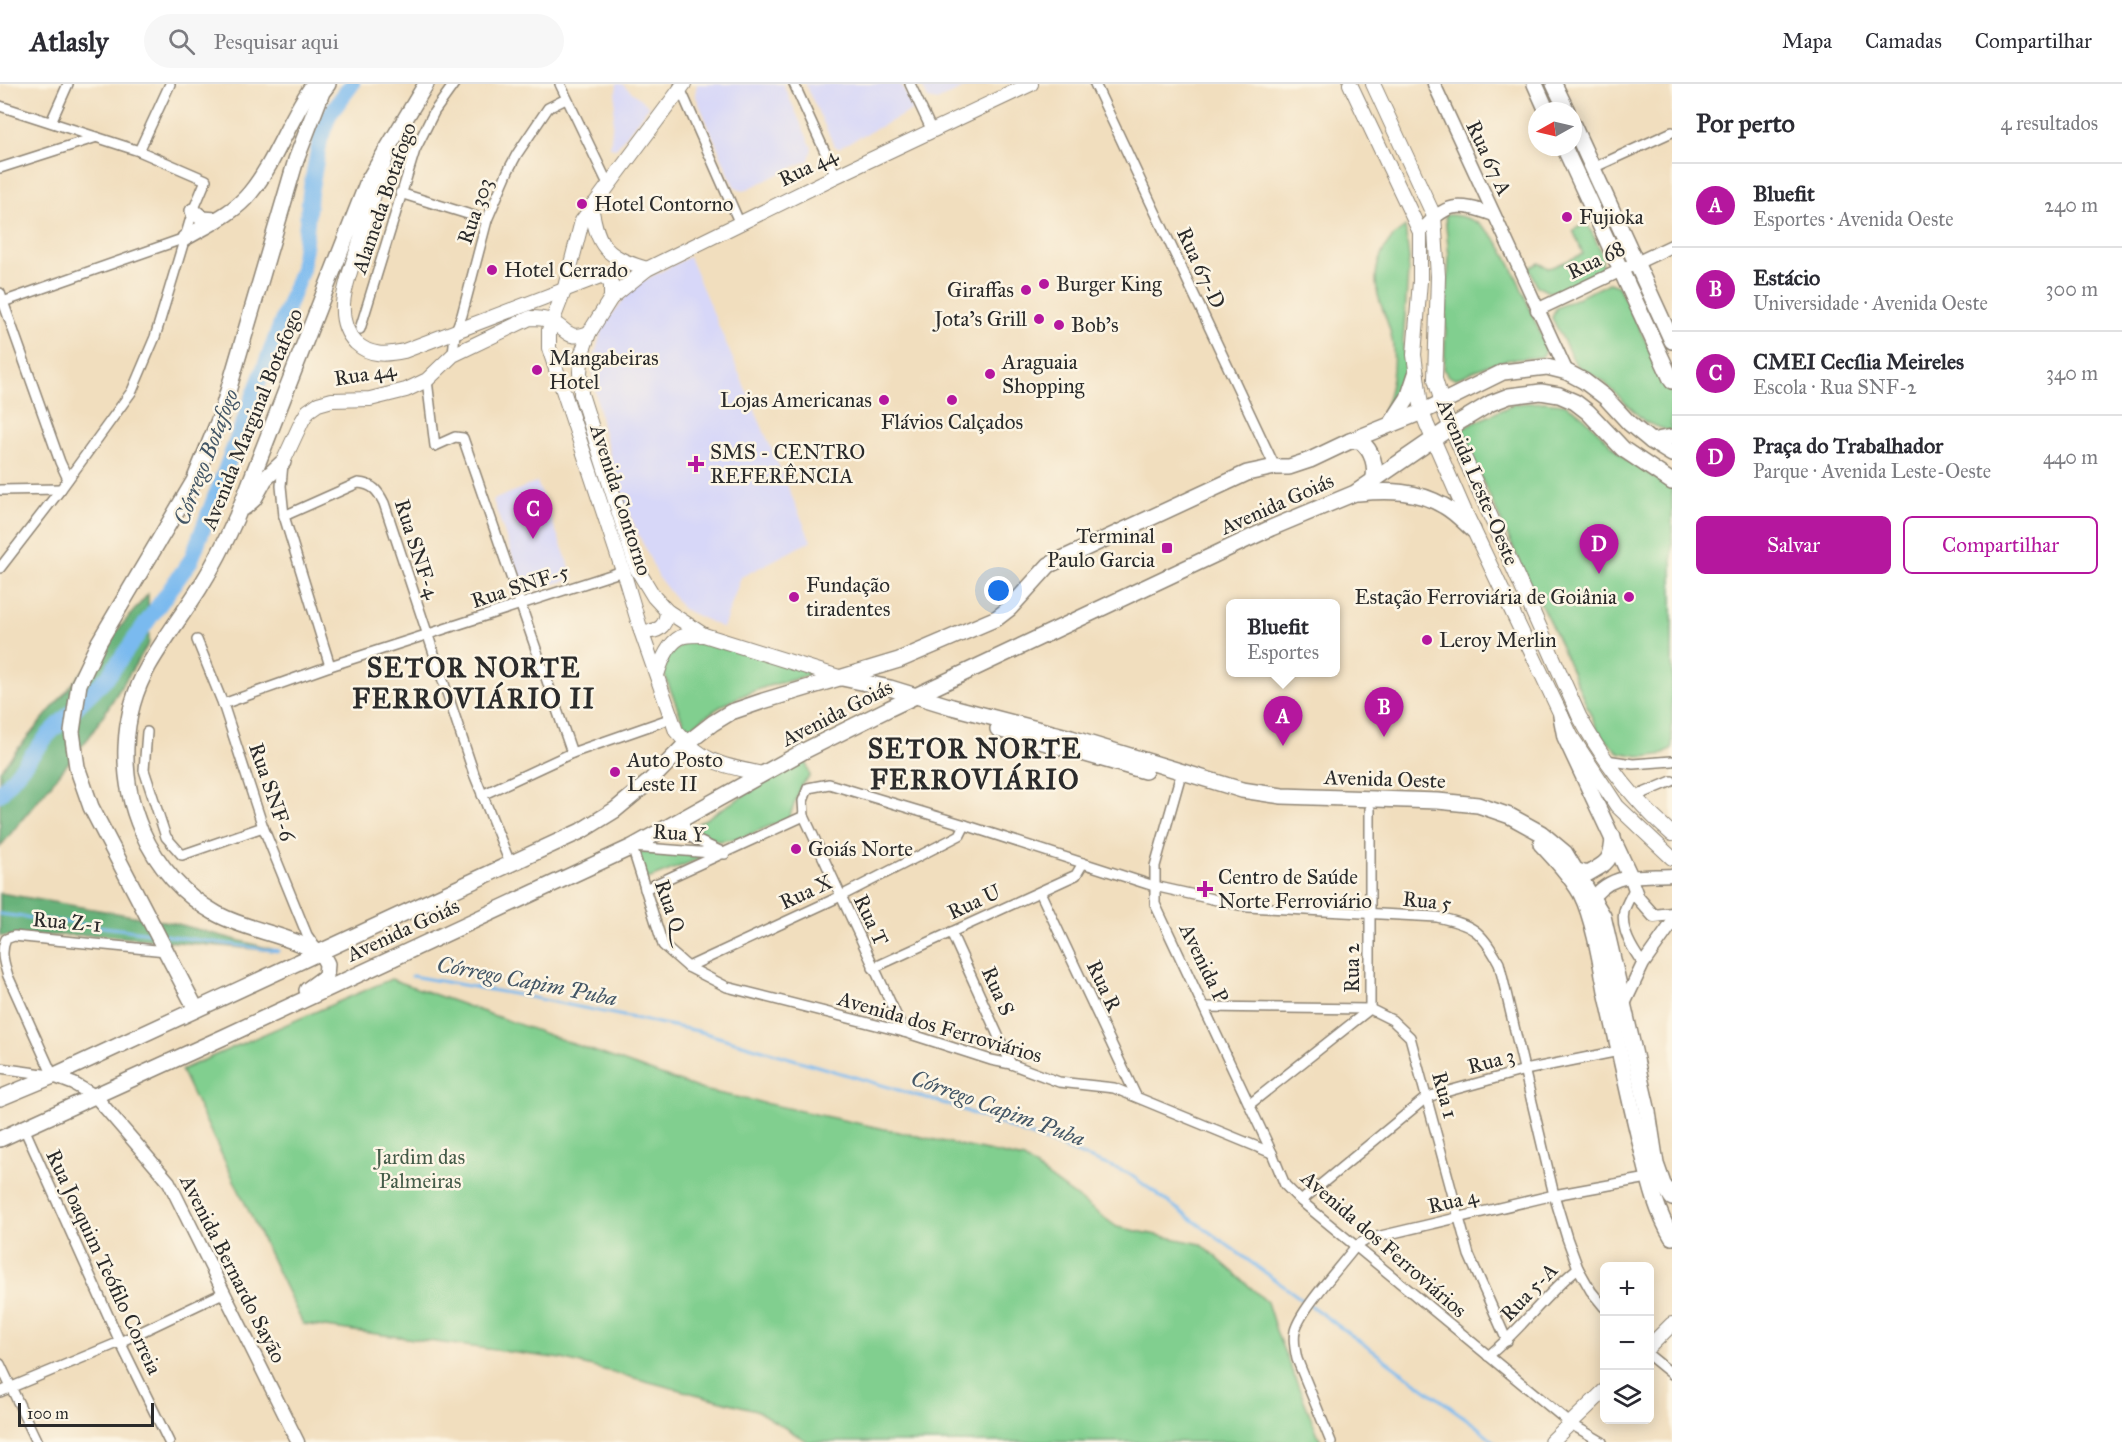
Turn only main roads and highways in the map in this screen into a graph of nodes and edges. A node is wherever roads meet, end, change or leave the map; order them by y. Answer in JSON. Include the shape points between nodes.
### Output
{"nodes":[{"id":1,"x":314,"y":84,"type":"edge"},
{"id":2,"x":328,"y":84,"type":"edge"},
{"id":3,"x":426,"y":84,"type":"edge"},
{"id":4,"x":1350,"y":84,"type":"edge"},
{"id":5,"x":1373,"y":84,"type":"edge"},
{"id":6,"x":1535,"y":84,"type":"edge"},
{"id":7,"x":1554,"y":84,"type":"edge"},
{"id":8,"x":681,"y":85,"type":"edge"},
{"id":9,"x":1025,"y":85,"type":"edge"},
{"id":10,"x":1543,"y":102,"type":"edge"},
{"id":11,"x":1563,"y":102,"type":"edge"},
{"id":12,"x":390,"y":142,"type":"junction"},
{"id":13,"x":1582,"y":144,"type":"edge"},
{"id":14,"x":1568,"y":156,"type":"edge"},
{"id":15,"x":591,"y":206,"type":"junction"},
{"id":16,"x":193,"y":211,"type":"road end"},
{"id":17,"x":216,"y":220,"type":"junction"},
{"id":18,"x":185,"y":238,"type":"road end"},
{"id":19,"x":610,"y":255,"type":"junction"},
{"id":20,"x":647,"y":269,"type":"junction"},
{"id":21,"x":603,"y":275,"type":"junction"},
{"id":22,"x":564,"y":291,"type":"junction"},
{"id":23,"x":611,"y":298,"type":"junction"},
{"id":24,"x":552,"y":322,"type":"junction"},
{"id":25,"x":590,"y":333,"type":"junction"},
{"id":26,"x":1672,"y":340,"type":"edge"},
{"id":27,"x":1416,"y":374,"type":"junction"},
{"id":28,"x":1672,"y":381,"type":"edge"},
{"id":29,"x":1441,"y":403,"type":"junction"},
{"id":30,"x":1422,"y":412,"type":"junction"},
{"id":31,"x":1391,"y":425,"type":"junction"},
{"id":32,"x":1451,"y":427,"type":"junction"},
{"id":33,"x":1672,"y":438,"type":"edge"},
{"id":34,"x":1434,"y":439,"type":"junction"},
{"id":35,"x":1350,"y":441,"type":"junction"},
{"id":36,"x":1651,"y":441,"type":"junction"},
{"id":37,"x":1672,"y":454,"type":"edge"},
{"id":38,"x":283,"y":462,"type":"joint"},
{"id":39,"x":1373,"y":481,"type":"junction"},
{"id":40,"x":1672,"y":482,"type":"edge"},
{"id":41,"x":1355,"y":493,"type":"junction"},
{"id":42,"x":237,"y":516,"type":"junction"},
{"id":43,"x":1473,"y":530,"type":"junction"},
{"id":44,"x":667,"y":611,"type":"junction"},
{"id":45,"x":641,"y":631,"type":"junction"},
{"id":46,"x":704,"y":635,"type":"junction"},
{"id":47,"x":657,"y":675,"type":"junction"},
{"id":48,"x":842,"y":678,"type":"junction"},
{"id":49,"x":949,"y":679,"type":"junction"},
{"id":50,"x":910,"y":699,"type":"junction"},
{"id":51,"x":952,"y":707,"type":"junction"},
{"id":52,"x":1561,"y":716,"type":"junction"},
{"id":53,"x":686,"y":744,"type":"junction"},
{"id":54,"x":763,"y":774,"type":"junction"},
{"id":55,"x":1672,"y":834,"type":"edge"},
{"id":56,"x":1613,"y":837,"type":"junction"},
{"id":57,"x":1672,"y":858,"type":"edge"},
{"id":58,"x":1577,"y":871,"type":"junction"},
{"id":59,"x":1632,"y":882,"type":"road end"},
{"id":60,"x":1589,"y":902,"type":"junction"},
{"id":61,"x":319,"y":953,"type":"junction"},
{"id":62,"x":196,"y":1009,"type":"junction"},
{"id":63,"x":247,"y":1027,"type":"junction"},
{"id":64,"x":0,"y":1098,"type":"edge"},
{"id":65,"x":0,"y":1139,"type":"edge"},
{"id":66,"x":1672,"y":1198,"type":"edge"},
{"id":67,"x":1672,"y":1237,"type":"edge"},
{"id":68,"x":1672,"y":1324,"type":"edge"},
{"id":69,"x":1654,"y":1342,"type":"edge"},
{"id":70,"x":1600,"y":1395,"type":"edge"},
{"id":71,"x":1551,"y":1442,"type":"edge"}],
"edges":[{"from":1,"to":17,"type":"main road","via":[[249,195]]},
{"from":2,"to":62,"type":"main road","name":"Avenida Marginal Botafogo","via":[[296,160],[221,415],[194,481],[99,642],[79,684],[72,732],[77,768],[91,807]]},
{"from":3,"to":12,"type":"main road","name":"Avenida Marginal Botafogo"},
{"from":4,"to":27,"type":"main road","name":"Avenida Leste-Oeste","via":[[1420,232]]},
{"from":5,"to":29,"type":"main road","name":"Avenida Leste-Oeste","via":[[1434,216],[1438,276],[1435,379]]},
{"from":6,"to":10,"type":"main road"},
{"from":7,"to":11,"type":"main road"},
{"from":8,"to":15,"type":"main road","name":"Avenida Contorno"},
{"from":9,"to":20,"type":"main road","name":"Rua 44"},
{"from":12,"to":22,"type":"main road","name":"Rua 44","via":[[343,298],[348,335],[360,346],[372,353],[404,351]]},
{"from":12,"to":42,"type":"main road","name":"Avenida Marginal Botafogo","via":[[368,181]]},
{"from":13,"to":26,"type":"main road"},
{"from":14,"to":28,"type":"main road"},
{"from":15,"to":19,"type":"main road","via":[[595,230]]},
{"from":15,"to":22,"type":"main road","name":"Avenida Contorno","via":[[582,220]]},
{"from":16,"to":17,"type":"main road","via":[[203,219]]},
{"from":17,"to":18,"type":"main road"},
{"from":19,"to":20,"type":"main road"},
{"from":19,"to":21,"type":"main road"},
{"from":20,"to":23,"type":"main road","name":"Rua 44"},
{"from":21,"to":22,"type":"main road","name":"Rua 44"},
{"from":21,"to":23,"type":"main road","via":[[611,283]]},
{"from":22,"to":24,"type":"main road","name":"Avenida Contorno"},
{"from":23,"to":25,"type":"main road","name":"Avenida Contorno"},
{"from":24,"to":25,"type":"main road","name":"Rua 44","via":[[569,335]]},
{"from":24,"to":38,"type":"main road","name":"Rua 44","via":[[531,318],[453,355],[427,380],[406,390],[370,399],[318,404],[308,411]]},
{"from":24,"to":45,"type":"main road","name":"Avenida Contorno","via":[[549,348]]},
{"from":25,"to":44,"type":"main road","name":"Avenida Contorno","via":[[582,353],[581,394],[637,569]]},
{"from":27,"to":30,"type":"main road","name":"Avenida Leste-Oeste"},
{"from":27,"to":31,"type":"main road","via":[[1406,403]]},
{"from":29,"to":30,"type":"main road","name":"Avenida Goiás"},
{"from":29,"to":32,"type":"main road","name":"Avenida Leste-Oeste"},
{"from":29,"to":36,"type":"main road","name":"Avenida Goiás","via":[[1503,372],[1547,367],[1567,372],[1605,397]]},
{"from":30,"to":31,"type":"main road","name":"Avenida Goiás"},
{"from":30,"to":34,"type":"main road","name":"Avenida Leste-Oeste"},
{"from":31,"to":35,"type":"main road","name":"Avenida Goiás"},
{"from":32,"to":34,"type":"main road","name":"Avenida Goiás"},
{"from":32,"to":40,"type":"main road","name":"Avenida Goiás","via":[[1509,396],[1541,392],[1559,395],[1588,412],[1623,449]]},
{"from":32,"to":55,"type":"main road","name":"Avenida Leste-Oeste","via":[[1579,716],[1604,759],[1634,797]]},
{"from":33,"to":36,"type":"main road"},
{"from":34,"to":39,"type":"main road","name":"Avenida Goiás"},
{"from":34,"to":43,"type":"main road","name":"Avenida Leste-Oeste"},
{"from":35,"to":39,"type":"main road","via":[[1360,441],[1368,449],[1376,471]]},
{"from":35,"to":48,"type":"main road","name":"Avenida Goiás","via":[[1289,467],[1247,473],[1049,565],[997,618],[909,656]]},
{"from":36,"to":37,"type":"main road","name":"Avenida Goiás"},
{"from":38,"to":42,"type":"main road"},
{"from":39,"to":41,"type":"main road","name":"Avenida Goiás"},
{"from":41,"to":43,"type":"main road","via":[[1392,490],[1417,495],[1445,506]]},
{"from":41,"to":49,"type":"main road","name":"Avenida Goiás"},
{"from":42,"to":61,"type":"main road","name":"Avenida Marginal Botafogo","via":[[221,552],[138,687],[126,736],[131,800],[153,851],[195,900],[226,919],[290,939]]},
{"from":43,"to":52,"type":"main road","name":"Avenida Leste-Oeste"},
{"from":44,"to":45,"type":"main road","via":[[662,628]]},
{"from":44,"to":46,"type":"main road","name":"Avenida Contorno"},
{"from":45,"to":47,"type":"main road","name":"Avenida Contorno"},
{"from":46,"to":47,"type":"main road","via":[[678,639]]},
{"from":46,"to":48,"type":"main road","name":"Avenida Contorno"},
{"from":47,"to":53,"type":"main road","name":"Avenida Contorno","via":[[676,731]]},
{"from":48,"to":50,"type":"main road","name":"Avenida Oeste"},
{"from":48,"to":53,"type":"main road","name":"Avenida Goiás","via":[[731,712]]},
{"from":49,"to":50,"type":"main road","name":"Avenida Goiás"},
{"from":49,"to":51,"type":"main road","via":[[946,690]]},
{"from":50,"to":51,"type":"main road","name":"Avenida Oeste"},
{"from":50,"to":54,"type":"main road","name":"Avenida Goiás"},
{"from":50,"to":60,"type":"main road","name":"Avenida Oeste","via":[[1269,805],[1438,810],[1507,822],[1537,840]]},
{"from":51,"to":58,"type":"main road","name":"Avenida Oeste","via":[[1259,793],[1478,805],[1541,833],[1565,853]]},
{"from":52,"to":56,"type":"main road","via":[[1565,737]]},
{"from":52,"to":57,"type":"main road","name":"Avenida Leste-Oeste","via":[[1617,806]]},
{"from":53,"to":54,"type":"main road","via":[[704,758]]},
{"from":53,"to":61,"type":"main road","name":"Avenida Goiás","via":[[650,781],[581,831]]},
{"from":54,"to":63,"type":"main road","name":"Avenida Goiás","via":[[632,846]]},
{"from":56,"to":58,"type":"main road","via":[[1610,858],[1605,864],[1587,874]]},
{"from":56,"to":59,"type":"main road"},
{"from":58,"to":60,"type":"main road","name":"Avenida Oeste"},
{"from":60,"to":66,"type":"main road","name":"Avenida Oeste","via":[[1603,916],[1608,933],[1656,1164]]},
{"from":60,"to":67,"type":"main road","name":"Avenida Oeste","via":[[1648,1178],[1658,1213]]},
{"from":61,"to":62,"type":"main road","name":"Avenida Goiás"},
{"from":61,"to":63,"type":"main road","via":[[327,964],[322,981],[255,1015]]},
{"from":62,"to":64,"type":"main road","name":"Avenida Goiás"},
{"from":63,"to":65,"type":"main road","name":"Avenida Goiás"},
{"from":68,"to":69,"type":"main road"},
{"from":70,"to":71,"type":"main road"}]}
